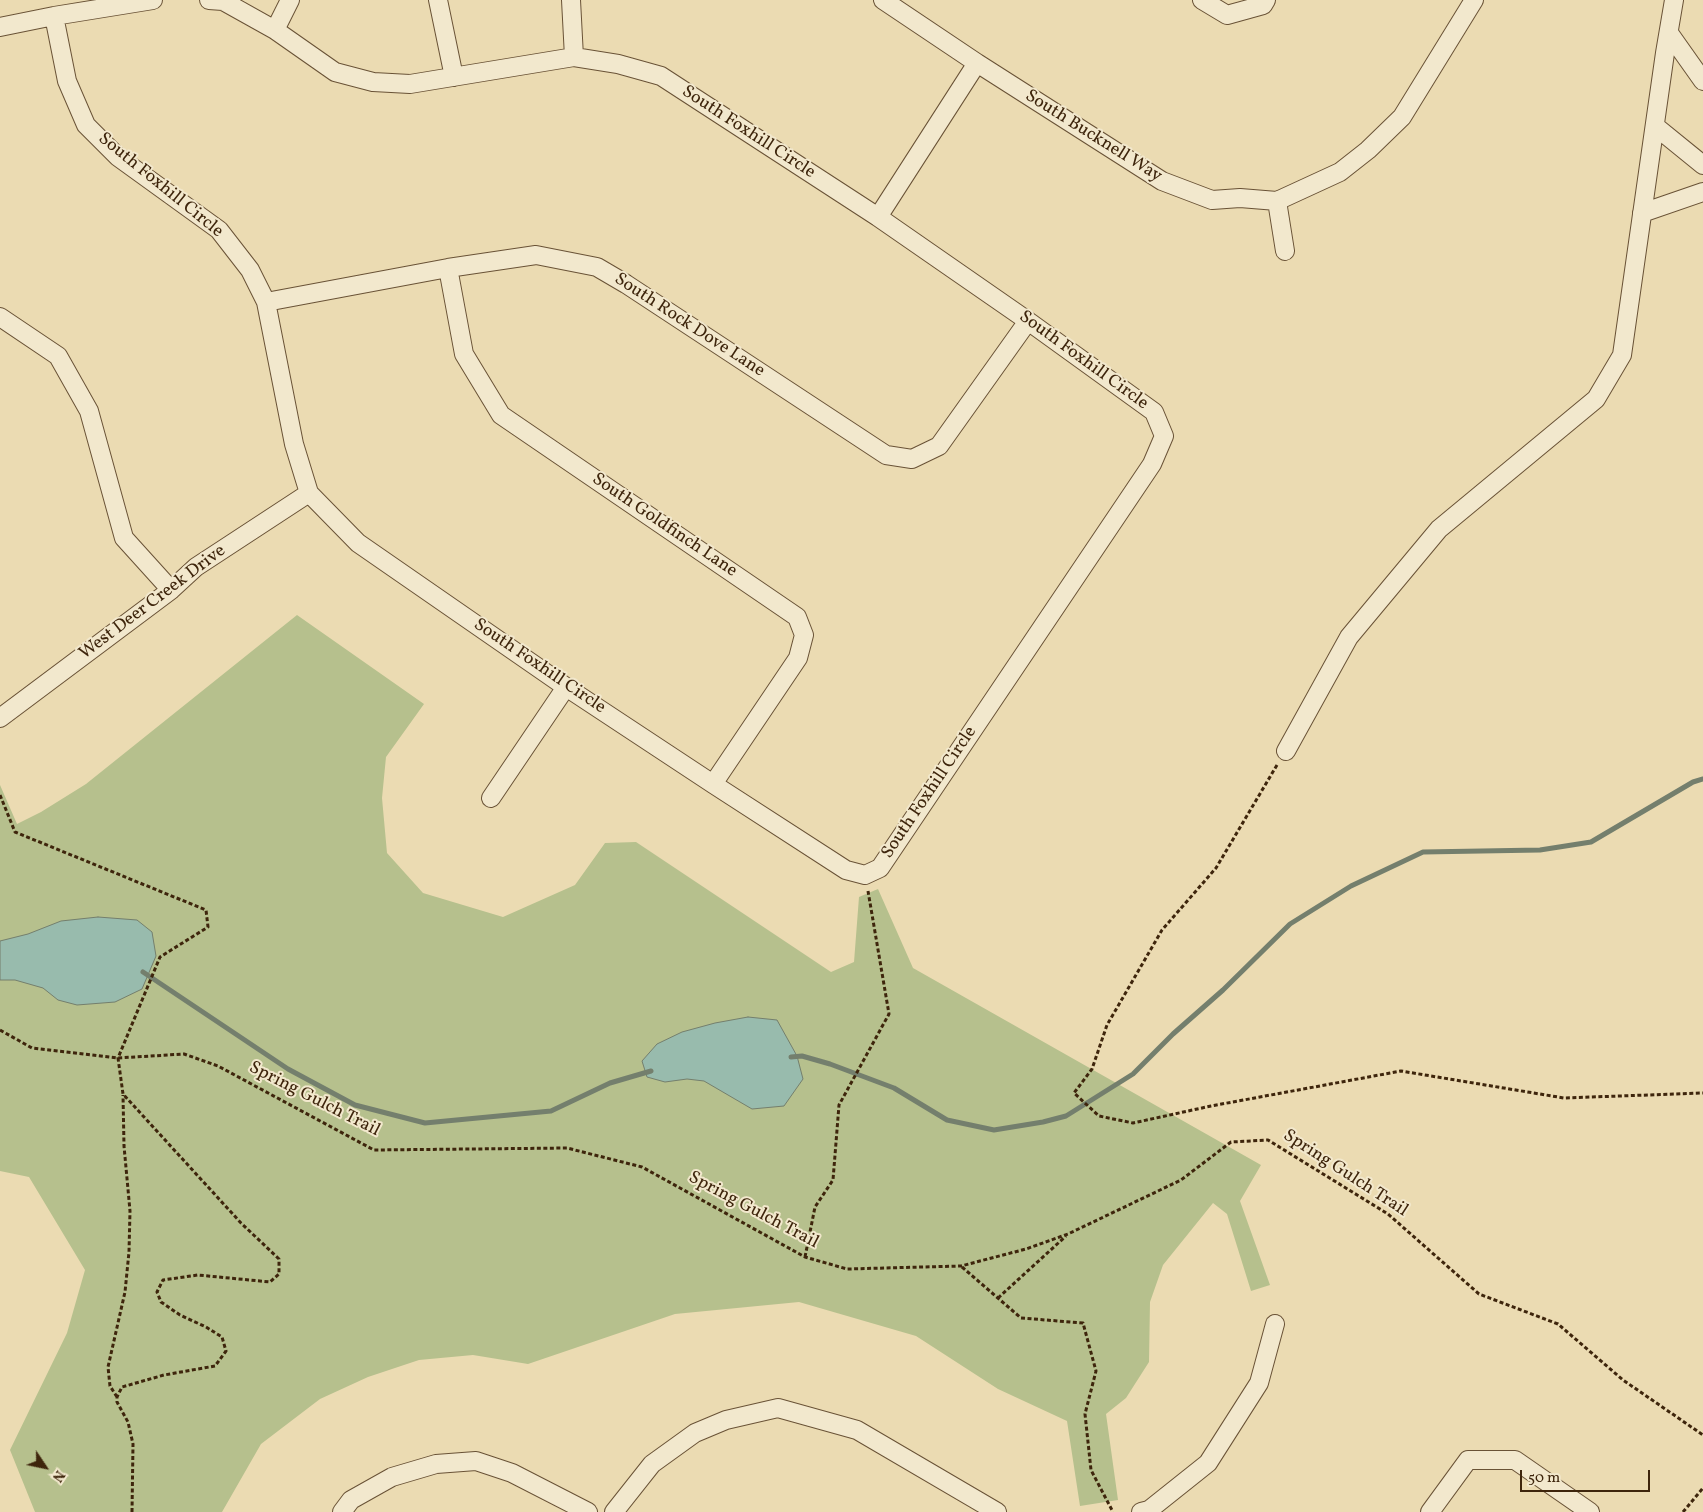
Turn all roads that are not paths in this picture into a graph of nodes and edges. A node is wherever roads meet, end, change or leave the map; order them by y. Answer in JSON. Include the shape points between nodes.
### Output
{"nodes":[{"id":1,"x":153,"y":0,"type":"edge"},
{"id":2,"x":209,"y":0,"type":"edge"},
{"id":3,"x":290,"y":0,"type":"edge"},
{"id":4,"x":438,"y":0,"type":"edge"},
{"id":5,"x":571,"y":0,"type":"edge"},
{"id":6,"x":883,"y":0,"type":"edge"},
{"id":7,"x":1202,"y":0,"type":"edge"},
{"id":8,"x":1266,"y":0,"type":"edge"},
{"id":9,"x":1474,"y":0,"type":"edge"},
{"id":10,"x":1674,"y":0,"type":"edge"},
{"id":11,"x":54,"y":16,"type":"junction"},
{"id":12,"x":0,"y":27,"type":"edge"},
{"id":13,"x":275,"y":30,"type":"junction"},
{"id":14,"x":1669,"y":33,"type":"junction"},
{"id":15,"x":574,"y":57,"type":"junction"},
{"id":16,"x":977,"y":63,"type":"junction"},
{"id":17,"x":454,"y":77,"type":"junction"},
{"id":18,"x":1703,"y":81,"type":"edge"},
{"id":19,"x":1655,"y":126,"type":"junction"},
{"id":20,"x":1703,"y":165,"type":"edge"},
{"id":21,"x":1703,"y":192,"type":"edge"},
{"id":22,"x":1277,"y":201,"type":"junction"},
{"id":23,"x":1642,"y":214,"type":"junction"},
{"id":24,"x":878,"y":217,"type":"junction"},
{"id":25,"x":1284,"y":251,"type":"dead end"},
{"id":26,"x":448,"y":268,"type":"junction"},
{"id":27,"x":266,"y":302,"type":"junction"},
{"id":28,"x":0,"y":317,"type":"edge"},
{"id":29,"x":1028,"y":321,"type":"junction"},
{"id":30,"x":309,"y":493,"type":"junction"},
{"id":31,"x":170,"y":590,"type":"junction"},
{"id":32,"x":566,"y":686,"type":"junction"},
{"id":33,"x":0,"y":718,"type":"edge"},
{"id":34,"x":1286,"y":751,"type":"road end"},
{"id":35,"x":713,"y":784,"type":"junction"},
{"id":36,"x":491,"y":798,"type":"dead end"},
{"id":37,"x":1275,"y":1324,"type":"dead end"},
{"id":38,"x":342,"y":1512,"type":"edge"},
{"id":39,"x":588,"y":1512,"type":"edge"},
{"id":40,"x":614,"y":1512,"type":"edge"},
{"id":41,"x":997,"y":1512,"type":"edge"},
{"id":42,"x":1141,"y":1512,"type":"edge"},
{"id":43,"x":1430,"y":1512,"type":"edge"},
{"id":44,"x":1590,"y":1512,"type":"edge"}],
"edges":[{"from":1,"to":11,"type":"street"},
{"from":2,"to":13,"type":"street","name":"South Foxhill Circle","via":[[223,1]]},
{"from":3,"to":13,"type":"street"},
{"from":4,"to":17,"type":"street"},
{"from":5,"to":15,"type":"street"},
{"from":6,"to":16,"type":"street","name":"South Bucknell Way"},
{"from":7,"to":8,"type":"street","via":[[1227,15],[1263,5]]},
{"from":9,"to":22,"type":"street","name":"South Bucknell Way","via":[[1402,117],[1340,172]]},
{"from":10,"to":14,"type":"street"},
{"from":11,"to":12,"type":"street"},
{"from":11,"to":27,"type":"street","name":"South Foxhill Circle","via":[[67,81],[86,125],[118,157],[219,230],[250,270]]},
{"from":13,"to":17,"type":"street","name":"South Foxhill Circle","via":[[335,72],[373,82],[410,84]]},
{"from":14,"to":18,"type":"street"},
{"from":14,"to":19,"type":"street"},
{"from":15,"to":17,"type":"street","name":"South Foxhill Circle"},
{"from":15,"to":24,"type":"street","name":"South Foxhill Circle","via":[[618,64],[661,76]]},
{"from":16,"to":22,"type":"street","name":"South Bucknell Way","via":[[1162,181],[1212,200]]},
{"from":16,"to":24,"type":"street"},
{"from":19,"to":20,"type":"street"},
{"from":19,"to":23,"type":"street"},
{"from":21,"to":23,"type":"street"},
{"from":22,"to":25,"type":"street"},
{"from":23,"to":34,"type":"street","via":[[1622,355],[1596,399],[1439,529],[1349,637]]},
{"from":24,"to":29,"type":"street","name":"South Foxhill Circle"},
{"from":26,"to":27,"type":"street","name":"South Rock Dove Lane"},
{"from":26,"to":29,"type":"street","name":"South Rock Dove Lane","via":[[536,255],[597,267],[886,455],[912,459],[939,446]]},
{"from":26,"to":35,"type":"street","name":"South Goldfinch Lane","via":[[464,354],[501,415],[796,617],[804,635],[798,658]]},
{"from":27,"to":30,"type":"street","name":"South Foxhill Circle","via":[[294,444]]},
{"from":28,"to":31,"type":"street","via":[[58,356],[88,411],[124,538]]},
{"from":29,"to":35,"type":"street","name":"South Foxhill Circle","via":[[1154,412],[1164,436],[1152,464],[880,868],[865,875],[846,870]]},
{"from":30,"to":31,"type":"street","name":"West Deer Creek Drive","via":[[196,567]]},
{"from":30,"to":32,"type":"street","name":"South Foxhill Circle","via":[[358,543]]},
{"from":31,"to":33,"type":"street","name":"West Deer Creek Drive"},
{"from":32,"to":35,"type":"street","name":"South Foxhill Circle"},
{"from":32,"to":36,"type":"street"},
{"from":37,"to":42,"type":"street","via":[[1259,1383],[1208,1463],[1149,1510]]},
{"from":38,"to":39,"type":"street","via":[[351,1500],[392,1477],[436,1464],[476,1461],[512,1473]]},
{"from":40,"to":41,"type":"street","via":[[652,1464],[695,1433],[726,1420],[778,1408],[857,1430]]},
{"from":43,"to":44,"type":"street","via":[[1468,1460],[1515,1460]]}]}
